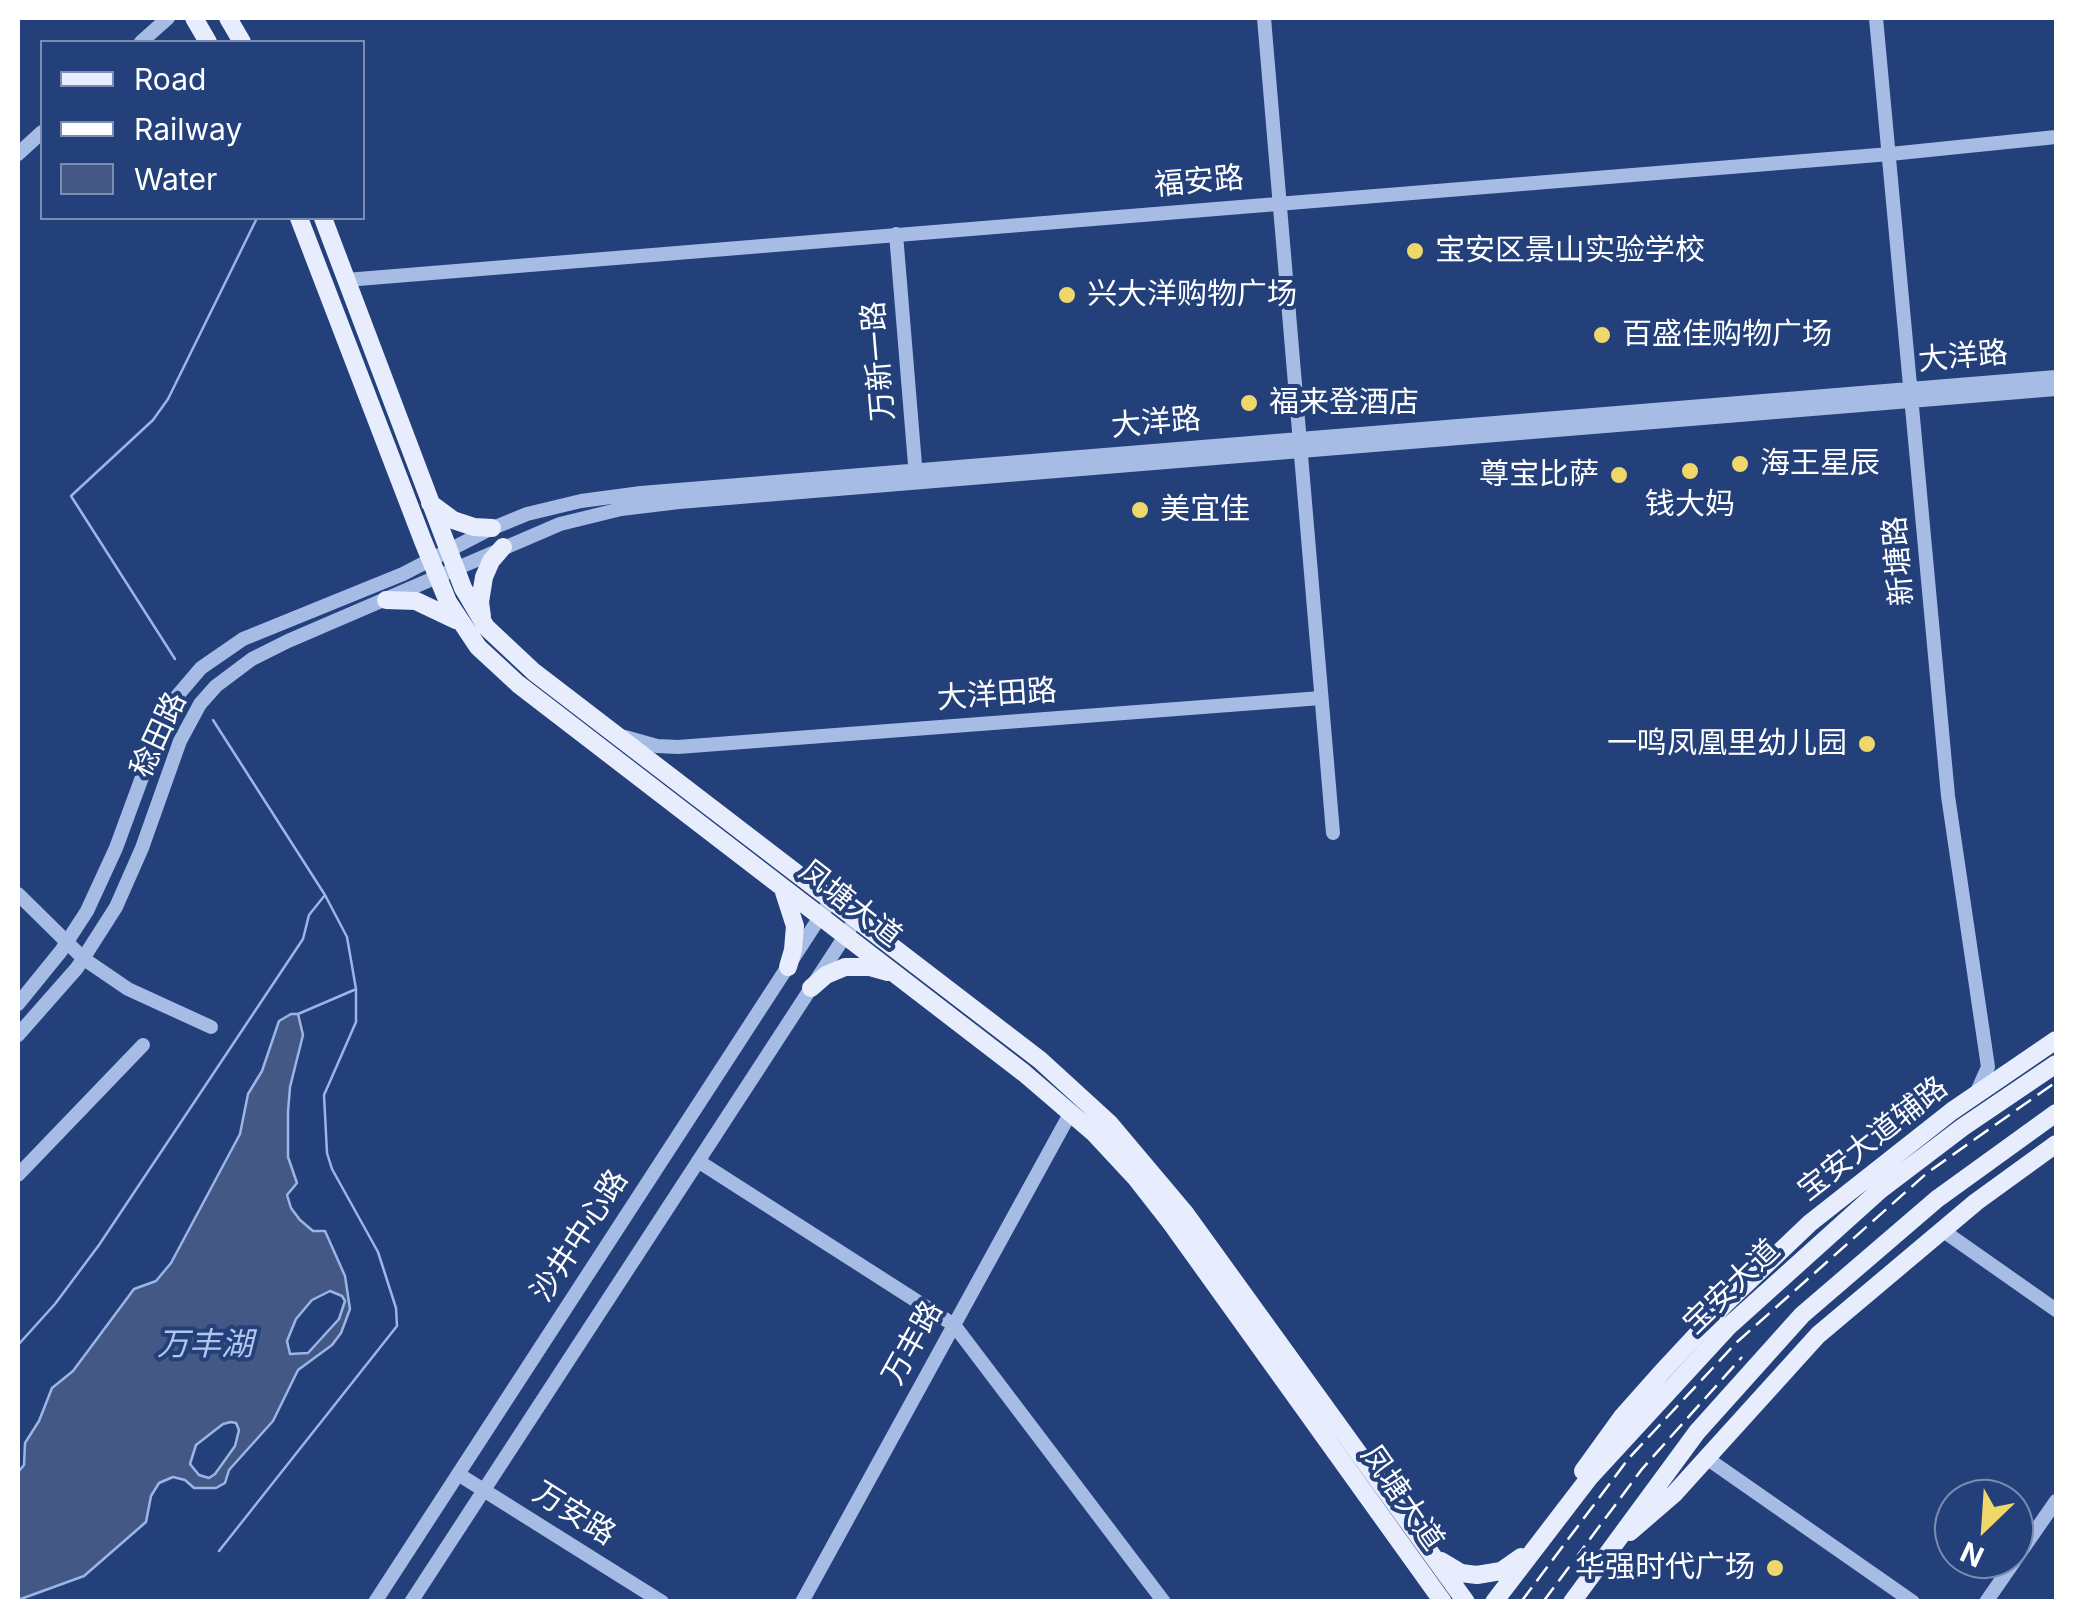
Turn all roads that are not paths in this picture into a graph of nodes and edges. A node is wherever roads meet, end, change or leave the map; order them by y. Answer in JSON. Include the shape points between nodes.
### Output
{"nodes":[{"id":1,"x":168,"y":18,"type":"edge"},
{"id":2,"x":194,"y":18,"type":"edge"},
{"id":3,"x":228,"y":18,"type":"edge"},
{"id":4,"x":1264,"y":18,"type":"edge"},
{"id":5,"x":1876,"y":18,"type":"edge"},
{"id":6,"x":143,"y":40,"type":"edge"},
{"id":7,"x":207,"y":40,"type":"edge"},
{"id":8,"x":241,"y":40,"type":"edge"},
{"id":9,"x":40,"y":134,"type":"edge"},
{"id":10,"x":2056,"y":137,"type":"edge"},
{"id":11,"x":18,"y":154,"type":"edge"},
{"id":12,"x":1890,"y":154,"type":"junction"},
{"id":13,"x":1280,"y":202,"type":"junction"},
{"id":14,"x":301,"y":220,"type":"edge"},
{"id":15,"x":324,"y":220,"type":"edge"},
{"id":16,"x":896,"y":234,"type":"junction"},
{"id":17,"x":346,"y":280,"type":"junction"},
{"id":18,"x":2056,"y":377,"type":"edge"},
{"id":19,"x":2056,"y":389,"type":"edge"},
{"id":20,"x":1911,"y":395,"type":"junction"},
{"id":21,"x":1300,"y":445,"type":"junction"},
{"id":22,"x":916,"y":476,"type":"junction"},
{"id":23,"x":430,"y":503,"type":"junction"},
{"id":24,"x":492,"y":528,"type":"junction"},
{"id":25,"x":503,"y":547,"type":"junction"},
{"id":26,"x":443,"y":564,"type":"junction"},
{"id":27,"x":386,"y":600,"type":"junction"},
{"id":28,"x":462,"y":625,"type":"junction"},
{"id":29,"x":486,"y":627,"type":"junction"},
{"id":30,"x":1321,"y":698,"type":"junction"},
{"id":31,"x":613,"y":733,"type":"junction"},
{"id":32,"x":678,"y":746,"type":"junction"},
{"id":33,"x":671,"y":777,"type":"junction"},
{"id":34,"x":1332,"y":833,"type":"dead end"},
{"id":35,"x":778,"y":884,"type":"junction"},
{"id":36,"x":18,"y":894,"type":"edge"},
{"id":37,"x":832,"y":900,"type":"junction"},
{"id":38,"x":821,"y":916,"type":"junction"},
{"id":39,"x":856,"y":919,"type":"junction"},
{"id":40,"x":845,"y":935,"type":"junction"},
{"id":41,"x":67,"y":943,"type":"junction"},
{"id":42,"x":84,"y":958,"type":"junction"},
{"id":43,"x":788,"y":967,"type":"junction"},
{"id":44,"x":900,"y":978,"type":"junction"},
{"id":45,"x":811,"y":988,"type":"junction"},
{"id":46,"x":18,"y":1004,"type":"edge"},
{"id":47,"x":211,"y":1027,"type":"dead end"},
{"id":48,"x":18,"y":1035,"type":"edge"},
{"id":49,"x":2056,"y":1040,"type":"edge"},
{"id":50,"x":143,"y":1045,"type":"dead end"},
{"id":51,"x":2056,"y":1064,"type":"edge"},
{"id":52,"x":1974,"y":1096,"type":"junction"},
{"id":53,"x":1071,"y":1112,"type":"junction"},
{"id":54,"x":2056,"y":1113,"type":"edge"},
{"id":55,"x":2056,"y":1144,"type":"edge"},
{"id":56,"x":698,"y":1162,"type":"junction"},
{"id":57,"x":18,"y":1174,"type":"edge"},
{"id":58,"x":2011,"y":1176,"type":"junction"},
{"id":59,"x":1918,"y":1214,"type":"junction"},
{"id":60,"x":1942,"y":1230,"type":"junction"},
{"id":61,"x":2056,"y":1310,"type":"edge"},
{"id":62,"x":954,"y":1325,"type":"junction"},
{"id":63,"x":1702,"y":1460,"type":"junction"},
{"id":64,"x":458,"y":1474,"type":"junction"},
{"id":65,"x":484,"y":1490,"type":"junction"},
{"id":66,"x":2055,"y":1506,"type":"edge"},
{"id":67,"x":1548,"y":1528,"type":"junction"},
{"id":68,"x":1534,"y":1547,"type":"junction"},
{"id":69,"x":1611,"y":1548,"type":"junction"},
{"id":70,"x":1435,"y":1555,"type":"junction"},
{"id":71,"x":1425,"y":1579,"type":"junction"},
{"id":72,"x":375,"y":1602,"type":"edge"},
{"id":73,"x":411,"y":1602,"type":"edge"},
{"id":74,"x":662,"y":1602,"type":"edge"},
{"id":75,"x":802,"y":1602,"type":"edge"},
{"id":76,"x":1164,"y":1602,"type":"edge"},
{"id":77,"x":1434,"y":1602,"type":"edge"},
{"id":78,"x":1443,"y":1602,"type":"edge"},
{"id":79,"x":1466,"y":1602,"type":"edge"},
{"id":80,"x":1494,"y":1602,"type":"edge"},
{"id":81,"x":1572,"y":1602,"type":"edge"},
{"id":82,"x":1898,"y":1602,"type":"edge"},
{"id":83,"x":1913,"y":1602,"type":"edge"},
{"id":84,"x":1986,"y":1602,"type":"edge"}],
"edges":[{"from":1,"to":6,"type":"street"},
{"from":2,"to":7,"type":"main road"},
{"from":3,"to":8,"type":"main road"},
{"from":4,"to":13,"type":"street"},
{"from":5,"to":12,"type":"street","name":"新塘路"},
{"from":9,"to":11,"type":"street"},
{"from":10,"to":12,"type":"street","name":"福安路"},
{"from":12,"to":13,"type":"street","name":"福安路"},
{"from":12,"to":20,"type":"street","name":"新塘路"},
{"from":13,"to":16,"type":"street","name":"福安路"},
{"from":13,"to":21,"type":"street"},
{"from":14,"to":26,"type":"main road","name":"凤塘大道"},
{"from":15,"to":17,"type":"main road","name":"凤塘大道"},
{"from":16,"to":17,"type":"street","name":"福安路"},
{"from":16,"to":22,"type":"street","name":"万新一路"},
{"from":17,"to":23,"type":"main road","name":"凤塘大道"},
{"from":18,"to":20,"type":"street","name":"大洋路"},
{"from":19,"to":20,"type":"street","name":"大洋路"},
{"from":20,"to":21,"type":"street","name":"大洋路"},
{"from":20,"to":52,"type":"street","name":"新塘路","via":[[1948,796],[1988,1067]]},
{"from":21,"to":22,"type":"street","name":"大洋路"},
{"from":21,"to":30,"type":"street"},
{"from":22,"to":24,"type":"street","name":"大洋路","via":[[620,495]]},
{"from":22,"to":25,"type":"street","name":"大洋路","via":[[640,506],[560,524]]},
{"from":23,"to":24,"type":"main road","via":[[453,520]]},
{"from":23,"to":26,"type":"main road","name":"凤塘大道"},
{"from":24,"to":26,"type":"street","name":"大洋路"},
{"from":25,"to":26,"type":"street","name":"大洋路"},
{"from":25,"to":29,"type":"main road","via":[[482,587]]},
{"from":26,"to":27,"type":"street","name":"稔田路"},
{"from":26,"to":28,"type":"main road","name":"凤塘大道"},
{"from":26,"to":29,"type":"main road","name":"凤塘大道"},
{"from":26,"to":41,"type":"street","name":"稔田路","via":[[243,640],[192,678],[162,723],[110,864]]},
{"from":27,"to":28,"type":"main road","via":[[424,604]]},
{"from":27,"to":42,"type":"street","name":"稔田路","via":[[252,659],[207,695],[175,752],[125,890]]},
{"from":28,"to":35,"type":"main road","name":"凤塘大道","via":[[506,674]]},
{"from":29,"to":31,"type":"main road","name":"凤塘大道"},
{"from":30,"to":32,"type":"street","name":"大洋田路"},
{"from":30,"to":34,"type":"street"},
{"from":31,"to":32,"type":"street","name":"大洋田路"},
{"from":31,"to":33,"type":"main road","name":"凤塘大道"},
{"from":32,"to":33,"type":"street","via":[[668,764]]},
{"from":33,"to":37,"type":"main road","name":"凤塘大道"},
{"from":35,"to":38,"type":"main road","name":"凤塘大道"},
{"from":35,"to":43,"type":"main road","via":[[794,923]]},
{"from":36,"to":41,"type":"street"},
{"from":37,"to":38,"type":"street","name":"沙井中心路"},
{"from":37,"to":39,"type":"main road","name":"凤塘大道"},
{"from":38,"to":40,"type":"main road","name":"凤塘大道"},
{"from":38,"to":43,"type":"street","name":"沙井中心路"},
{"from":39,"to":40,"type":"street","name":"沙井中心路"},
{"from":39,"to":70,"type":"main road","name":"凤塘大道","via":[[1040,1060],[1123,1138]]},
{"from":40,"to":44,"type":"main road","name":"凤塘大道"},
{"from":40,"to":45,"type":"street","name":"沙井中心路"},
{"from":41,"to":42,"type":"street"},
{"from":41,"to":46,"type":"street","name":"稔田路"},
{"from":42,"to":47,"type":"street","via":[[128,990]]},
{"from":42,"to":48,"type":"street","name":"稔田路"},
{"from":43,"to":64,"type":"street","name":"沙井中心路"},
{"from":44,"to":45,"type":"main road","via":[[853,966]]},
{"from":44,"to":53,"type":"main road","name":"凤塘大道"},
{"from":45,"to":56,"type":"street","name":"沙井中心路"},
{"from":49,"to":52,"type":"main road","name":"宝安大道辅路"},
{"from":50,"to":57,"type":"street"},
{"from":51,"to":67,"type":"main road","name":"宝安大道","via":[[1880,1190],[1784,1274],[1662,1397]]},
{"from":52,"to":67,"type":"main road","name":"宝安大道辅路","via":[[1810,1223],[1726,1303],[1602,1442]]},
{"from":53,"to":62,"type":"street","name":"万丰路"},
{"from":53,"to":71,"type":"main road","name":"凤塘大道","via":[[1154,1199]]},
{"from":54,"to":59,"type":"main road"},
{"from":55,"to":58,"type":"main road"},
{"from":56,"to":62,"type":"street"},
{"from":56,"to":65,"type":"street","name":"沙井中心路"},
{"from":58,"to":59,"type":"main road"},
{"from":58,"to":60,"type":"main road"},
{"from":59,"to":69,"type":"main road","via":[[1802,1315],[1737,1384]]},
{"from":60,"to":61,"type":"street"},
{"from":60,"to":63,"type":"main road","via":[[1818,1334]]},
{"from":62,"to":75,"type":"street","name":"万丰路"},
{"from":62,"to":76,"type":"street"},
{"from":63,"to":69,"type":"main road"},
{"from":63,"to":82,"type":"street"},
{"from":63,"to":83,"type":"street"},
{"from":64,"to":65,"type":"street","name":"万安路"},
{"from":64,"to":72,"type":"street","name":"沙井中心路"},
{"from":65,"to":73,"type":"street","name":"沙井中心路"},
{"from":65,"to":74,"type":"street","name":"万安路"},
{"from":66,"to":84,"type":"street"},
{"from":67,"to":68,"type":"main road","name":"宝安大道"},
{"from":68,"to":70,"type":"main road","via":[[1501,1571],[1482,1575],[1461,1573]]},
{"from":68,"to":80,"type":"main road","name":"宝安大道"},
{"from":69,"to":81,"type":"main road"},
{"from":70,"to":79,"type":"main road","name":"凤塘大道"},
{"from":71,"to":77,"type":"main road"},
{"from":71,"to":78,"type":"main road","name":"凤塘大道"}]}
